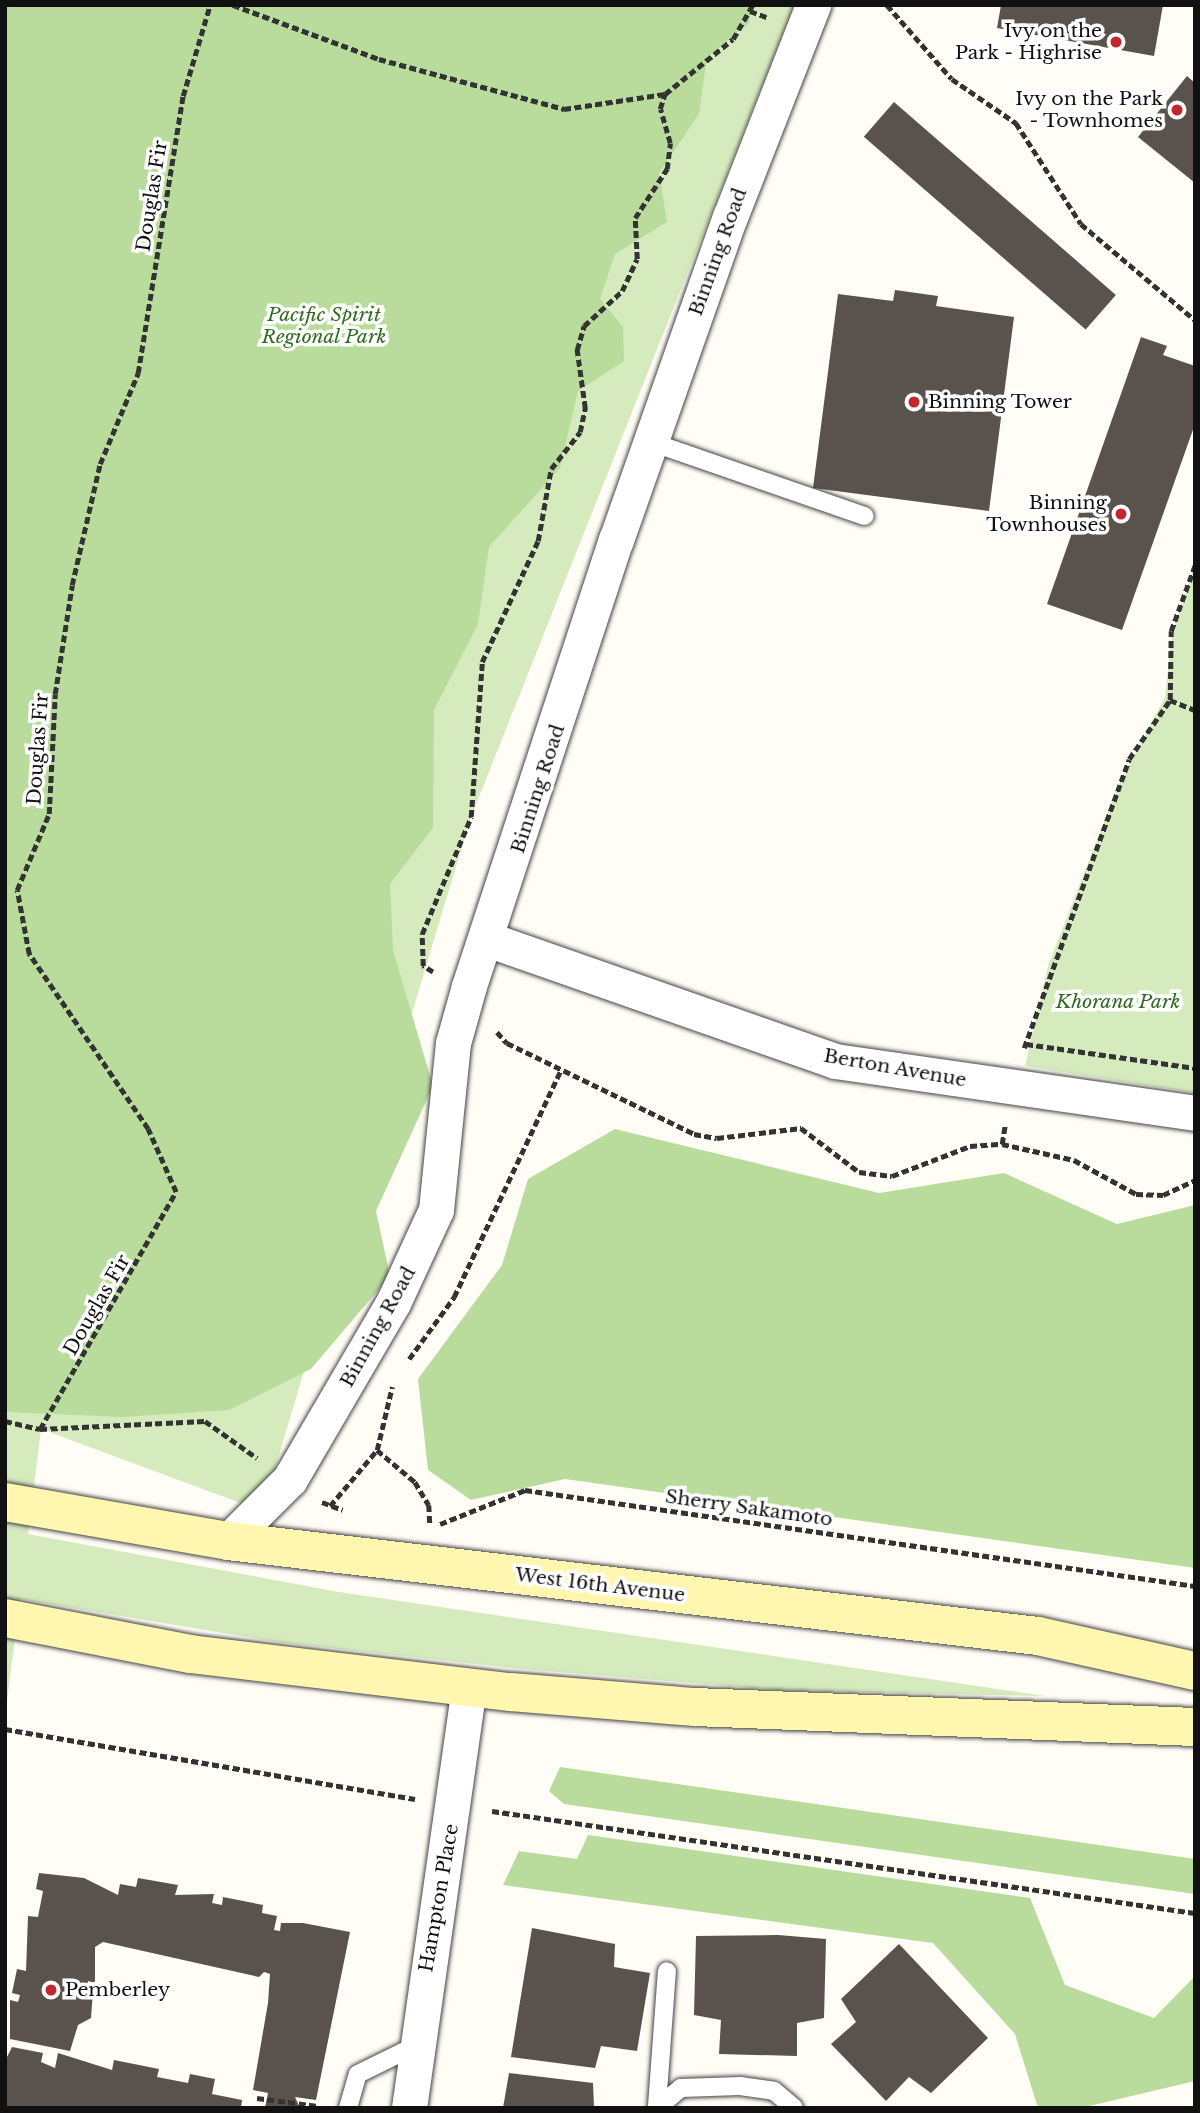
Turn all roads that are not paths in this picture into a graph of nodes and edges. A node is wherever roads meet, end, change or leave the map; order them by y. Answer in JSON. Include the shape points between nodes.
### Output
{"nodes":[{"id":1,"x":813,"y":5,"type":"edge"},
{"id":2,"x":651,"y":442,"type":"junction"},
{"id":3,"x":865,"y":516,"type":"dead end"},
{"id":4,"x":487,"y":939,"type":"junction"},
{"id":5,"x":1195,"y":1114,"type":"edge"},
{"id":6,"x":5,"y":1503,"type":"edge"},
{"id":7,"x":228,"y":1541,"type":"junction"},
{"id":8,"x":5,"y":1618,"type":"edge"},
{"id":9,"x":1195,"y":1671,"type":"edge"},
{"id":10,"x":469,"y":1688,"type":"junction"},
{"id":11,"x":1195,"y":1727,"type":"edge"},
{"id":12,"x":667,"y":1971,"type":"dead end"},
{"id":13,"x":415,"y":2046,"type":"junction"},
{"id":14,"x":657,"y":2107,"type":"edge"},
{"id":15,"x":348,"y":2108,"type":"edge"},
{"id":16,"x":409,"y":2108,"type":"edge"},
{"id":17,"x":794,"y":2108,"type":"edge"}],
"edges":[{"from":1,"to":2,"type":"street","name":"Binning Road"},
{"from":2,"to":3,"type":"lane"},
{"from":2,"to":4,"type":"street","name":"Binning Road"},
{"from":4,"to":5,"type":"street","name":"Berton Avenue","via":[[835,1061]]},
{"from":4,"to":7,"type":"street","name":"Binning Road","via":[[453,1042],[436,1210],[393,1303],[290,1479]]},
{"from":6,"to":7,"type":"main road","name":"West 16th Avenue"},
{"from":7,"to":9,"type":"main road","name":"West 16th Avenue","via":[[1038,1636]]},
{"from":8,"to":10,"type":"main road","via":[[190,1654]]},
{"from":10,"to":11,"type":"main road","via":[[695,1707]]},
{"from":10,"to":13,"type":"street","name":"Hampton Place"},
{"from":12,"to":14,"type":"lane"},
{"from":13,"to":15,"type":"lane","via":[[358,2074]]},
{"from":13,"to":16,"type":"street","name":"Hampton Place"},
{"from":14,"to":17,"type":"lane","via":[[681,2088],[740,2086],[774,2091]]}]}
